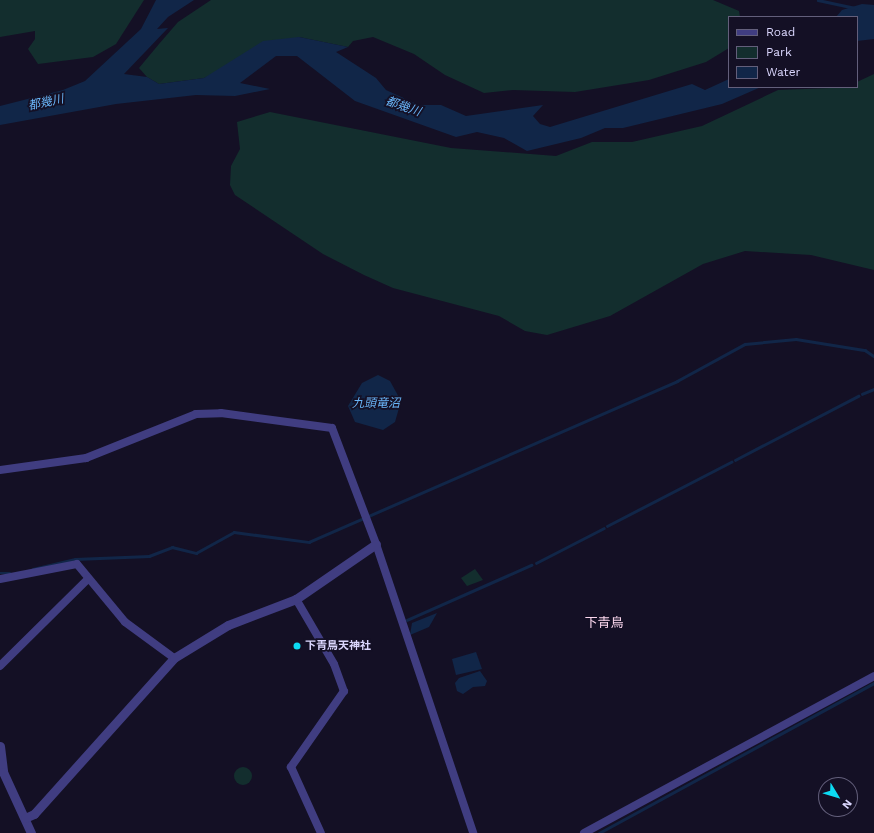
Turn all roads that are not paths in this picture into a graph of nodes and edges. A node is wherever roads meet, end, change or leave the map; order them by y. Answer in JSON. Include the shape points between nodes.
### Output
{"nodes":[{"id":1,"x":0,"y":470,"type":"edge"},
{"id":2,"x":376,"y":544,"type":"junction"},
{"id":3,"x":0,"y":579,"type":"edge"},
{"id":4,"x":88,"y":579,"type":"junction"},
{"id":5,"x":296,"y":599,"type":"junction"},
{"id":6,"x":174,"y":658,"type":"junction"},
{"id":7,"x":0,"y":666,"type":"edge"},
{"id":8,"x":874,"y":676,"type":"edge"},
{"id":9,"x":0,"y":746,"type":"edge"},
{"id":10,"x":25,"y":818,"type":"junction"},
{"id":11,"x":31,"y":833,"type":"edge"},
{"id":12,"x":321,"y":833,"type":"edge"},
{"id":13,"x":473,"y":833,"type":"edge"},
{"id":14,"x":584,"y":833,"type":"edge"}],
"edges":[{"from":1,"to":2,"type":"street","via":[[86,458],[196,414],[221,413],[332,428]]},
{"from":2,"to":5,"type":"street"},
{"from":2,"to":13,"type":"street"},
{"from":3,"to":4,"type":"street","via":[[77,564]]},
{"from":4,"to":6,"type":"street","via":[[125,622]]},
{"from":4,"to":7,"type":"street"},
{"from":5,"to":6,"type":"street","via":[[228,625]]},
{"from":5,"to":12,"type":"street","via":[[334,664],[344,691],[291,767]]},
{"from":6,"to":10,"type":"street","via":[[39,808]]},
{"from":8,"to":14,"type":"street"},
{"from":9,"to":10,"type":"street","via":[[3,772]]},
{"from":10,"to":11,"type":"street"}]}
